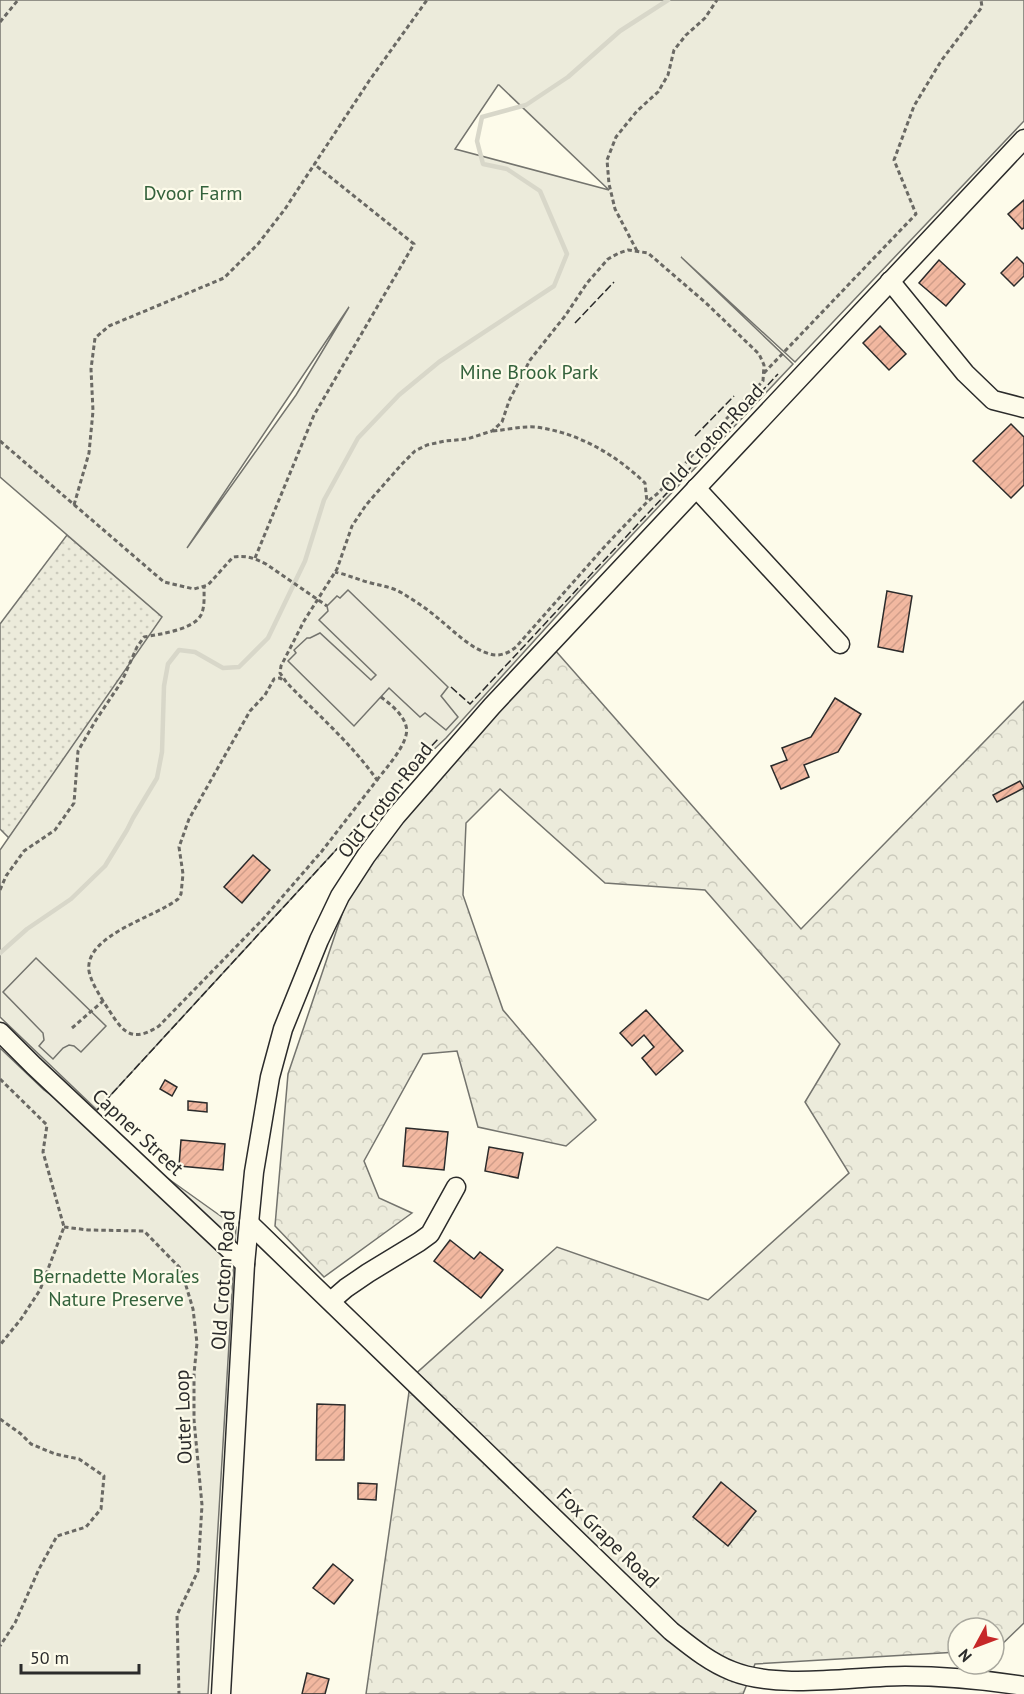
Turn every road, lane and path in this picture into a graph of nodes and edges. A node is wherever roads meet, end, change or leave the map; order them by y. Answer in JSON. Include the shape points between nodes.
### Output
{"nodes":[{"id":1,"x":18,"y":0,"type":"edge"},
{"id":2,"x":427,"y":0,"type":"edge"},
{"id":3,"x":717,"y":0,"type":"edge"},
{"id":4,"x":981,"y":0,"type":"edge"},
{"id":5,"x":0,"y":22,"type":"edge"},
{"id":6,"x":1024,"y":139,"type":"edge"},
{"id":7,"x":314,"y":164,"type":"junction"},
{"id":8,"x":637,"y":251,"type":"junction"},
{"id":9,"x":890,"y":281,"type":"junction"},
{"id":10,"x":764,"y":373,"type":"junction"},
{"id":11,"x":1024,"y":408,"type":"edge"},
{"id":12,"x":492,"y":431,"type":"junction"},
{"id":13,"x":0,"y":441,"type":"edge"},
{"id":14,"x":696,"y":488,"type":"junction"},
{"id":15,"x":647,"y":502,"type":"junction"},
{"id":16,"x":74,"y":505,"type":"junction"},
{"id":17,"x":255,"y":558,"type":"junction"},
{"id":18,"x":335,"y":572,"type":"junction"},
{"id":19,"x":204,"y":586,"type":"junction"},
{"id":20,"x":318,"y":600,"type":"junction"},
{"id":21,"x":327,"y":606,"type":"dead end"},
{"id":22,"x":840,"y":644,"type":"dead end"},
{"id":23,"x":286,"y":683,"type":"junction"},
{"id":24,"x":381,"y":697,"type":"dead end"},
{"id":25,"x":377,"y":780,"type":"junction"},
{"id":26,"x":0,"y":890,"type":"edge"},
{"id":27,"x":103,"y":1001,"type":"junction"},
{"id":28,"x":72,"y":1028,"type":"dead end"},
{"id":29,"x":3,"y":1040,"type":"edge"},
{"id":30,"x":0,"y":1079,"type":"edge"},
{"id":31,"x":456,"y":1187,"type":"dead end"},
{"id":32,"x":249,"y":1222,"type":"junction"},
{"id":33,"x":64,"y":1227,"type":"junction"},
{"id":34,"x":245,"y":1264,"type":"junction"},
{"id":35,"x":331,"y":1301,"type":"junction"},
{"id":36,"x":0,"y":1345,"type":"edge"},
{"id":37,"x":0,"y":1419,"type":"edge"},
{"id":38,"x":0,"y":1646,"type":"edge"},
{"id":39,"x":1024,"y":1686,"type":"edge"},
{"id":40,"x":179,"y":1694,"type":"edge"},
{"id":41,"x":221,"y":1694,"type":"edge"}],
"edges":[{"from":1,"to":5,"type":"path"},
{"from":2,"to":7,"type":"path"},
{"from":3,"to":8,"type":"path","via":[[674,50],[668,75],[658,92],[616,137],[607,160],[615,209]]},
{"from":4,"to":10,"type":"path","via":[[982,7],[941,61],[914,106],[894,160],[916,214]]},
{"from":6,"to":9,"type":"street","name":"Old Croton Road"},
{"from":7,"to":16,"type":"path","via":[[258,244],[224,278],[109,326],[94,338],[89,453]]},
{"from":7,"to":17,"type":"path","via":[[414,244],[314,415]]},
{"from":8,"to":10,"type":"path","via":[[648,253],[666,267],[737,332],[759,354]]},
{"from":8,"to":12,"type":"path","via":[[628,250],[608,259],[587,283],[530,360],[502,422]]},
{"from":9,"to":11,"type":"street","via":[[965,373],[993,400]]},
{"from":9,"to":14,"type":"street","name":"Old Croton Road"},
{"from":10,"to":15,"type":"path","via":[[763,381]]},
{"from":12,"to":15,"type":"path","via":[[533,427],[575,436],[612,455],[637,475],[645,483]]},
{"from":12,"to":18,"type":"path","via":[[415,451],[384,483],[352,526]]},
{"from":13,"to":16,"type":"path"},
{"from":14,"to":22,"type":"street"},
{"from":14,"to":32,"type":"street","name":"Old Croton Road","via":[[427,778],[340,896],[283,1029],[270,1077]]},
{"from":15,"to":18,"type":"path","via":[[516,647],[502,654],[492,655],[467,642],[401,592]]},
{"from":16,"to":19,"type":"path","via":[[164,582],[194,589]]},
{"from":17,"to":19,"type":"path","via":[[233,557]]},
{"from":17,"to":20,"type":"path"},
{"from":18,"to":20,"type":"path"},
{"from":19,"to":26,"type":"path","via":[[200,616],[192,624],[144,637],[122,681],[78,751],[74,803],[55,831],[24,851]]},
{"from":20,"to":21,"type":"path"},
{"from":20,"to":23,"type":"path","via":[[281,666]]},
{"from":23,"to":25,"type":"path"},
{"from":23,"to":27,"type":"path","via":[[274,679],[250,711],[189,819],[179,847],[183,874],[178,899],[96,948],[89,972]]},
{"from":24,"to":25,"type":"path","via":[[407,727],[406,738]]},
{"from":25,"to":27,"type":"path","via":[[264,918],[159,1026],[149,1033],[131,1035]]},
{"from":27,"to":28,"type":"path"},
{"from":29,"to":34,"type":"street","name":"Capner Street"},
{"from":30,"to":33,"type":"path","via":[[47,1125],[43,1152]]},
{"from":31,"to":35,"type":"street","via":[[430,1234]]},
{"from":32,"to":34,"type":"street","name":"Old Croton Road"},
{"from":32,"to":35,"type":"street","name":"Fox Grape Road"},
{"from":33,"to":36,"type":"path","via":[[40,1290]]},
{"from":33,"to":40,"type":"path","name":"Outer Loop","via":[[144,1231],[181,1269],[194,1309],[194,1420],[202,1506],[198,1571],[177,1615]]},
{"from":34,"to":41,"type":"street","name":"Old Croton Road"},
{"from":35,"to":39,"type":"street","name":"Fox Grape Road","via":[[671,1631],[714,1662],[756,1677],[777,1679],[906,1676]]},
{"from":37,"to":38,"type":"path","via":[[31,1444],[79,1459],[104,1476],[100,1509],[86,1527],[57,1536]]}]}
